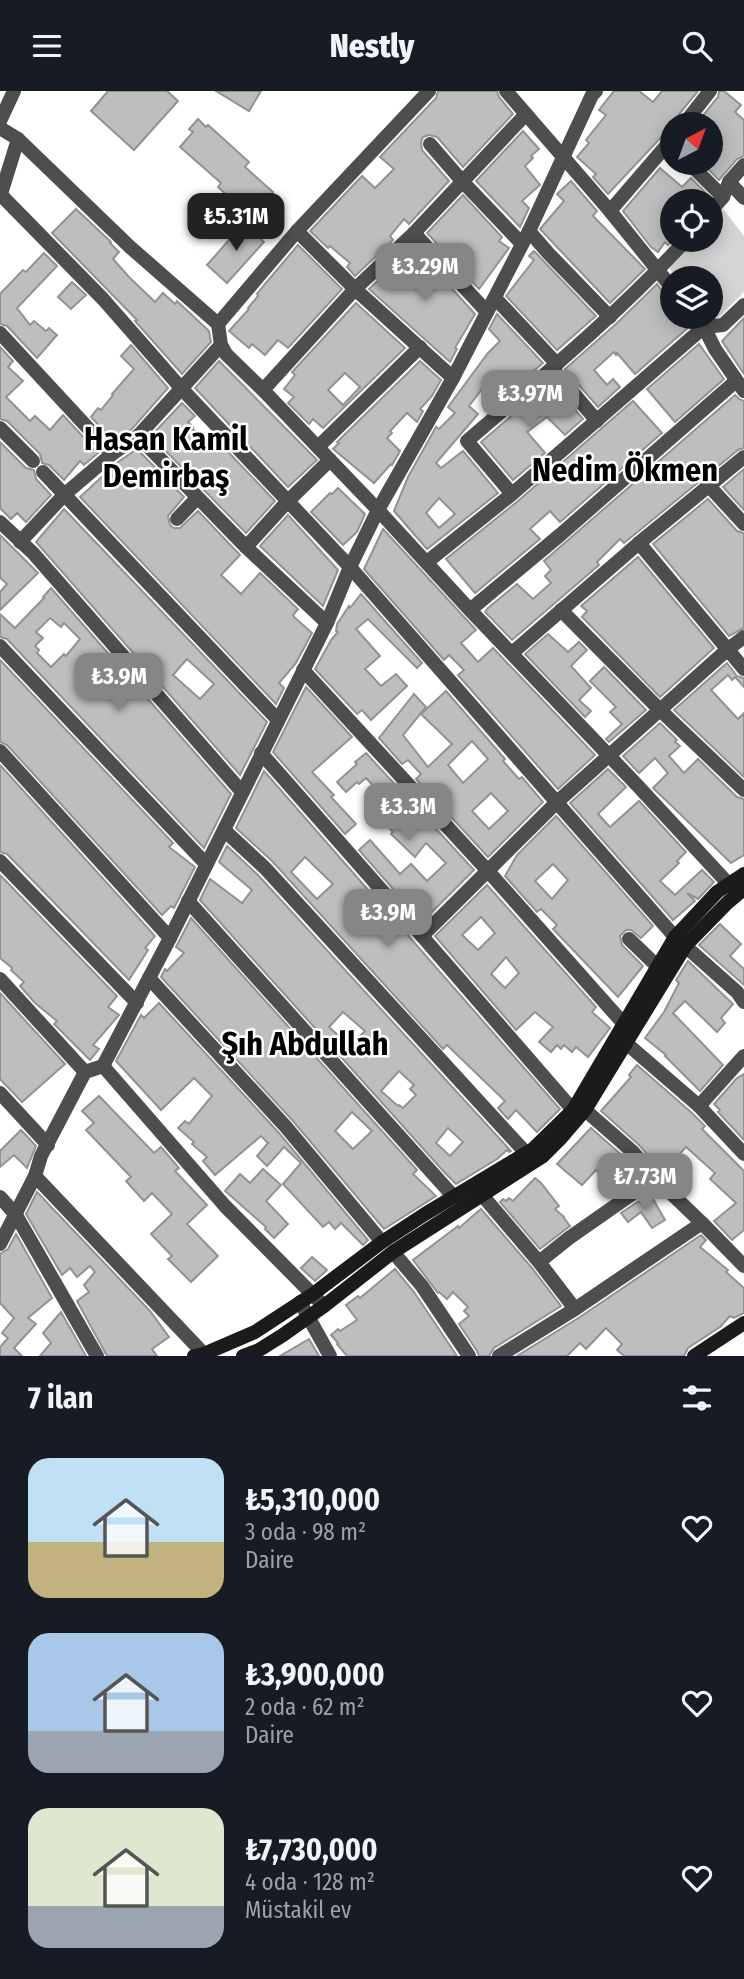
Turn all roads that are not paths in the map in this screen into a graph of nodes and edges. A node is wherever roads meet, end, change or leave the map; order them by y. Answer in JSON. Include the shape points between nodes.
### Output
{"nodes":[{"id":1,"x":14,"y":91,"type":"edge"},
{"id":2,"x":429,"y":91,"type":"edge"},
{"id":3,"x":506,"y":91,"type":"edge"},
{"id":4,"x":596,"y":91,"type":"edge"},
{"id":5,"x":710,"y":91,"type":"edge"},
{"id":6,"x":693,"y":112,"type":"edge"},
{"id":7,"x":526,"y":114,"type":"junction"},
{"id":8,"x":0,"y":121,"type":"edge"},
{"id":9,"x":0,"y":128,"type":"edge"},
{"id":10,"x":18,"y":139,"type":"junction"},
{"id":11,"x":430,"y":144,"type":"dead end"},
{"id":12,"x":660,"y":154,"type":"edge"},
{"id":13,"x":563,"y":157,"type":"junction"},
{"id":14,"x":744,"y":165,"type":"edge"},
{"id":15,"x":701,"y":175,"type":"edge"},
{"id":16,"x":462,"y":181,"type":"junction"},
{"id":17,"x":729,"y":182,"type":"junction"},
{"id":18,"x":715,"y":189,"type":"edge"},
{"id":19,"x":0,"y":196,"type":"edge"},
{"id":20,"x":723,"y":197,"type":"edge"},
{"id":21,"x":744,"y":198,"type":"edge"},
{"id":22,"x":610,"y":211,"type":"junction"},
{"id":23,"x":297,"y":231,"type":"junction"},
{"id":24,"x":414,"y":233,"type":"junction"},
{"id":25,"x":526,"y":238,"type":"junction"},
{"id":26,"x":675,"y":252,"type":"edge"},
{"id":27,"x":658,"y":271,"type":"junction"},
{"id":28,"x":660,"y":273,"type":"edge"},
{"id":29,"x":355,"y":289,"type":"junction"},
{"id":30,"x":495,"y":298,"type":"junction"},
{"id":31,"x":744,"y":305,"type":"edge"},
{"id":32,"x":487,"y":312,"type":"junction"},
{"id":33,"x":610,"y":317,"type":"junction"},
{"id":34,"x":218,"y":324,"type":"junction"},
{"id":35,"x":723,"y":325,"type":"edge"},
{"id":36,"x":692,"y":329,"type":"edge"},
{"id":37,"x":703,"y":329,"type":"edge"},
{"id":38,"x":0,"y":333,"type":"edge"},
{"id":39,"x":221,"y":345,"type":"junction"},
{"id":40,"x":420,"y":347,"type":"junction"},
{"id":41,"x":554,"y":366,"type":"junction"},
{"id":42,"x":453,"y":378,"type":"junction"},
{"id":43,"x":740,"y":386,"type":"edge"},
{"id":44,"x":181,"y":388,"type":"junction"},
{"id":45,"x":263,"y":390,"type":"junction"},
{"id":46,"x":597,"y":421,"type":"junction"},
{"id":47,"x":0,"y":428,"type":"edge"},
{"id":48,"x":138,"y":436,"type":"junction"},
{"id":49,"x":318,"y":447,"type":"junction"},
{"id":50,"x":112,"y":454,"type":"junction"},
{"id":51,"x":744,"y":457,"type":"edge"},
{"id":52,"x":330,"y":460,"type":"junction"},
{"id":53,"x":709,"y":486,"type":"junction"},
{"id":54,"x":65,"y":494,"type":"junction"},
{"id":55,"x":512,"y":494,"type":"junction"},
{"id":56,"x":197,"y":498,"type":"junction"},
{"id":57,"x":286,"y":502,"type":"junction"},
{"id":58,"x":378,"y":510,"type":"junction"},
{"id":59,"x":177,"y":519,"type":"dead end"},
{"id":60,"x":0,"y":522,"type":"edge"},
{"id":61,"x":744,"y":524,"type":"edge"},
{"id":62,"x":20,"y":541,"type":"junction"},
{"id":63,"x":639,"y":543,"type":"junction"},
{"id":64,"x":246,"y":547,"type":"junction"},
{"id":65,"x":427,"y":562,"type":"junction"},
{"id":66,"x":349,"y":567,"type":"junction"},
{"id":67,"x":470,"y":610,"type":"junction"},
{"id":68,"x":561,"y":610,"type":"junction"},
{"id":69,"x":327,"y":623,"type":"junction"},
{"id":70,"x":744,"y":637,"type":"edge"},
{"id":71,"x":0,"y":646,"type":"edge"},
{"id":72,"x":728,"y":649,"type":"junction"},
{"id":73,"x":512,"y":653,"type":"junction"},
{"id":74,"x":744,"y":669,"type":"edge"},
{"id":75,"x":303,"y":670,"type":"junction"},
{"id":76,"x":659,"y":709,"type":"junction"},
{"id":77,"x":278,"y":720,"type":"junction"},
{"id":78,"x":0,"y":751,"type":"edge"},
{"id":79,"x":261,"y":753,"type":"junction"},
{"id":80,"x":610,"y":756,"type":"junction"},
{"id":81,"x":744,"y":790,"type":"edge"},
{"id":82,"x":242,"y":792,"type":"junction"},
{"id":83,"x":556,"y":803,"type":"junction"},
{"id":84,"x":224,"y":830,"type":"junction"},
{"id":85,"x":0,"y":861,"type":"edge"},
{"id":86,"x":206,"y":864,"type":"junction"},
{"id":87,"x":488,"y":871,"type":"junction"},
{"id":88,"x":744,"y":874,"type":"edge"},
{"id":89,"x":737,"y":889,"type":"edge"},
{"id":90,"x":188,"y":901,"type":"junction"},
{"id":91,"x":422,"y":936,"type":"junction"},
{"id":92,"x":170,"y":938,"type":"junction"},
{"id":93,"x":629,"y":939,"type":"dead end"},
{"id":94,"x":681,"y":941,"type":"junction"},
{"id":95,"x":658,"y":967,"type":"junction"},
{"id":96,"x":149,"y":978,"type":"junction"},
{"id":97,"x":0,"y":979,"type":"edge"},
{"id":98,"x":742,"y":993,"type":"edge"},
{"id":99,"x":136,"y":1003,"type":"junction"},
{"id":100,"x":627,"y":1033,"type":"junction"},
{"id":101,"x":744,"y":1056,"type":"edge"},
{"id":102,"x":103,"y":1066,"type":"junction"},
{"id":103,"x":85,"y":1072,"type":"junction"},
{"id":104,"x":0,"y":1093,"type":"edge"},
{"id":105,"x":699,"y":1106,"type":"junction"},
{"id":106,"x":579,"y":1110,"type":"junction"},
{"id":107,"x":48,"y":1145,"type":"junction"},
{"id":108,"x":526,"y":1153,"type":"junction"},
{"id":109,"x":744,"y":1154,"type":"edge"},
{"id":110,"x":35,"y":1176,"type":"junction"},
{"id":111,"x":655,"y":1178,"type":"junction"},
{"id":112,"x":482,"y":1195,"type":"junction"},
{"id":113,"x":0,"y":1197,"type":"edge"},
{"id":114,"x":454,"y":1197,"type":"junction"},
{"id":115,"x":16,"y":1215,"type":"junction"},
{"id":116,"x":702,"y":1223,"type":"junction"},
{"id":117,"x":0,"y":1244,"type":"edge"},
{"id":118,"x":388,"y":1247,"type":"junction"},
{"id":119,"x":539,"y":1262,"type":"junction"},
{"id":120,"x":744,"y":1266,"type":"edge"},
{"id":121,"x":313,"y":1294,"type":"junction"},
{"id":122,"x":300,"y":1303,"type":"junction"},
{"id":123,"x":324,"y":1306,"type":"junction"},
{"id":124,"x":575,"y":1309,"type":"junction"},
{"id":125,"x":308,"y":1317,"type":"junction"},
{"id":126,"x":744,"y":1323,"type":"edge"},
{"id":127,"x":260,"y":1353,"type":"edge"},
{"id":128,"x":204,"y":1355,"type":"edge"},
{"id":129,"x":97,"y":1356,"type":"edge"},
{"id":130,"x":243,"y":1356,"type":"edge"},
{"id":131,"x":330,"y":1356,"type":"edge"},
{"id":132,"x":469,"y":1356,"type":"edge"},
{"id":133,"x":499,"y":1356,"type":"edge"},
{"id":134,"x":694,"y":1356,"type":"edge"}],
"edges":[{"from":1,"to":8,"type":"street"},
{"from":2,"to":23,"type":"street"},
{"from":3,"to":7,"type":"street"},
{"from":4,"to":13,"type":"street"},
{"from":5,"to":6,"type":"street"},
{"from":7,"to":13,"type":"street"},
{"from":7,"to":16,"type":"street"},
{"from":9,"to":10,"type":"street"},
{"from":10,"to":19,"type":"street"},
{"from":10,"to":34,"type":"street"},
{"from":11,"to":16,"type":"street"},
{"from":12,"to":22,"type":"street"},
{"from":13,"to":22,"type":"street"},
{"from":13,"to":25,"type":"street"},
{"from":14,"to":17,"type":"street"},
{"from":15,"to":18,"type":"street"},
{"from":16,"to":24,"type":"street"},
{"from":16,"to":25,"type":"street"},
{"from":17,"to":20,"type":"street"},
{"from":17,"to":21,"type":"street"},
{"from":19,"to":44,"type":"street","via":[[103,299]]},
{"from":22,"to":27,"type":"street"},
{"from":23,"to":29,"type":"street"},
{"from":23,"to":34,"type":"street"},
{"from":24,"to":29,"type":"street"},
{"from":24,"to":32,"type":"street"},
{"from":25,"to":30,"type":"street"},
{"from":25,"to":33,"type":"street"},
{"from":26,"to":27,"type":"street"},
{"from":27,"to":28,"type":"street"},
{"from":27,"to":33,"type":"street"},
{"from":29,"to":40,"type":"street"},
{"from":29,"to":45,"type":"street"},
{"from":30,"to":32,"type":"street"},
{"from":30,"to":41,"type":"street"},
{"from":31,"to":35,"type":"street"},
{"from":32,"to":42,"type":"street"},
{"from":33,"to":41,"type":"street"},
{"from":34,"to":39,"type":"street"},
{"from":36,"to":46,"type":"street"},
{"from":37,"to":43,"type":"street"},
{"from":38,"to":50,"type":"street"},
{"from":39,"to":44,"type":"street"},
{"from":39,"to":45,"type":"street"},
{"from":40,"to":42,"type":"street"},
{"from":40,"to":49,"type":"street"},
{"from":41,"to":46,"type":"street"},
{"from":41,"to":55,"type":"street","via":[[467,441]]},
{"from":42,"to":58,"type":"street"},
{"from":43,"to":67,"type":"street"},
{"from":44,"to":48,"type":"street"},
{"from":44,"to":57,"type":"street"},
{"from":45,"to":49,"type":"street"},
{"from":46,"to":55,"type":"street"},
{"from":47,"to":54,"type":"street"},
{"from":48,"to":50,"type":"street"},
{"from":48,"to":56,"type":"street"},
{"from":49,"to":52,"type":"street"},
{"from":50,"to":54,"type":"street"},
{"from":51,"to":53,"type":"street"},
{"from":52,"to":57,"type":"street"},
{"from":52,"to":58,"type":"street"},
{"from":53,"to":61,"type":"street"},
{"from":53,"to":63,"type":"street"},
{"from":54,"to":62,"type":"street"},
{"from":54,"to":77,"type":"street"},
{"from":55,"to":65,"type":"street"},
{"from":56,"to":59,"type":"street"},
{"from":56,"to":64,"type":"street"},
{"from":57,"to":64,"type":"street"},
{"from":57,"to":66,"type":"street"},
{"from":58,"to":65,"type":"street"},
{"from":58,"to":66,"type":"street"},
{"from":60,"to":62,"type":"street"},
{"from":62,"to":82,"type":"street"},
{"from":63,"to":68,"type":"street"},
{"from":63,"to":72,"type":"street"},
{"from":64,"to":69,"type":"street"},
{"from":65,"to":67,"type":"street"},
{"from":66,"to":69,"type":"street"},
{"from":66,"to":83,"type":"street"},
{"from":67,"to":73,"type":"street"},
{"from":68,"to":73,"type":"street"},
{"from":68,"to":76,"type":"street"},
{"from":69,"to":75,"type":"street"},
{"from":70,"to":72,"type":"street"},
{"from":71,"to":86,"type":"street"},
{"from":72,"to":74,"type":"street"},
{"from":72,"to":76,"type":"street"},
{"from":73,"to":80,"type":"street"},
{"from":75,"to":77,"type":"street"},
{"from":75,"to":87,"type":"street"},
{"from":76,"to":80,"type":"street"},
{"from":76,"to":81,"type":"street"},
{"from":77,"to":79,"type":"street"},
{"from":78,"to":92,"type":"street"},
{"from":79,"to":82,"type":"street"},
{"from":79,"to":91,"type":"street"},
{"from":80,"to":83,"type":"street"},
{"from":80,"to":89,"type":"street"},
{"from":82,"to":84,"type":"street"},
{"from":83,"to":87,"type":"street"},
{"from":83,"to":94,"type":"street"},
{"from":84,"to":86,"type":"street"},
{"from":84,"to":108,"type":"street"},
{"from":85,"to":99,"type":"street"},
{"from":86,"to":90,"type":"street"},
{"from":87,"to":91,"type":"street"},
{"from":87,"to":100,"type":"street"},
{"from":88,"to":89,"type":"main road"},
{"from":89,"to":94,"type":"main road"},
{"from":90,"to":92,"type":"street"},
{"from":90,"to":114,"type":"street"},
{"from":91,"to":106,"type":"street"},
{"from":92,"to":96,"type":"street"},
{"from":93,"to":95,"type":"street"},
{"from":94,"to":95,"type":"main road"},
{"from":94,"to":98,"type":"street"},
{"from":94,"to":100,"type":"main road"},
{"from":95,"to":100,"type":"main road"},
{"from":96,"to":99,"type":"street"},
{"from":96,"to":118,"type":"street"},
{"from":97,"to":103,"type":"street"},
{"from":99,"to":102,"type":"street"},
{"from":100,"to":105,"type":"street"},
{"from":100,"to":106,"type":"main road"},
{"from":101,"to":105,"type":"street"},
{"from":102,"to":103,"type":"street"},
{"from":102,"to":121,"type":"street","via":[[225,1206]]},
{"from":103,"to":107,"type":"street"},
{"from":104,"to":107,"type":"street"},
{"from":105,"to":109,"type":"street"},
{"from":106,"to":108,"type":"main road"},
{"from":106,"to":111,"type":"street","via":[[633,1152]]},
{"from":106,"to":112,"type":"main road","via":[[543,1156]]},
{"from":107,"to":110,"type":"street"},
{"from":108,"to":114,"type":"main road"},
{"from":110,"to":115,"type":"street"},
{"from":110,"to":128,"type":"street"},
{"from":111,"to":116,"type":"street"},
{"from":111,"to":119,"type":"street"},
{"from":112,"to":118,"type":"main road"},
{"from":112,"to":119,"type":"street"},
{"from":113,"to":115,"type":"street"},
{"from":114,"to":118,"type":"main road"},
{"from":115,"to":117,"type":"street"},
{"from":115,"to":129,"type":"street"},
{"from":116,"to":120,"type":"street"},
{"from":116,"to":124,"type":"street"},
{"from":118,"to":121,"type":"main road"},
{"from":118,"to":123,"type":"main road"},
{"from":118,"to":132,"type":"street","via":[[422,1286]]},
{"from":119,"to":124,"type":"street"},
{"from":121,"to":122,"type":"main road"},
{"from":121,"to":123,"type":"street"},
{"from":122,"to":125,"type":"street"},
{"from":122,"to":128,"type":"main road","via":[[256,1332]]},
{"from":123,"to":125,"type":"main road"},
{"from":124,"to":133,"type":"street"},
{"from":125,"to":127,"type":"main road"},
{"from":125,"to":131,"type":"street"},
{"from":126,"to":134,"type":"main road"},
{"from":127,"to":130,"type":"main road"}]}
